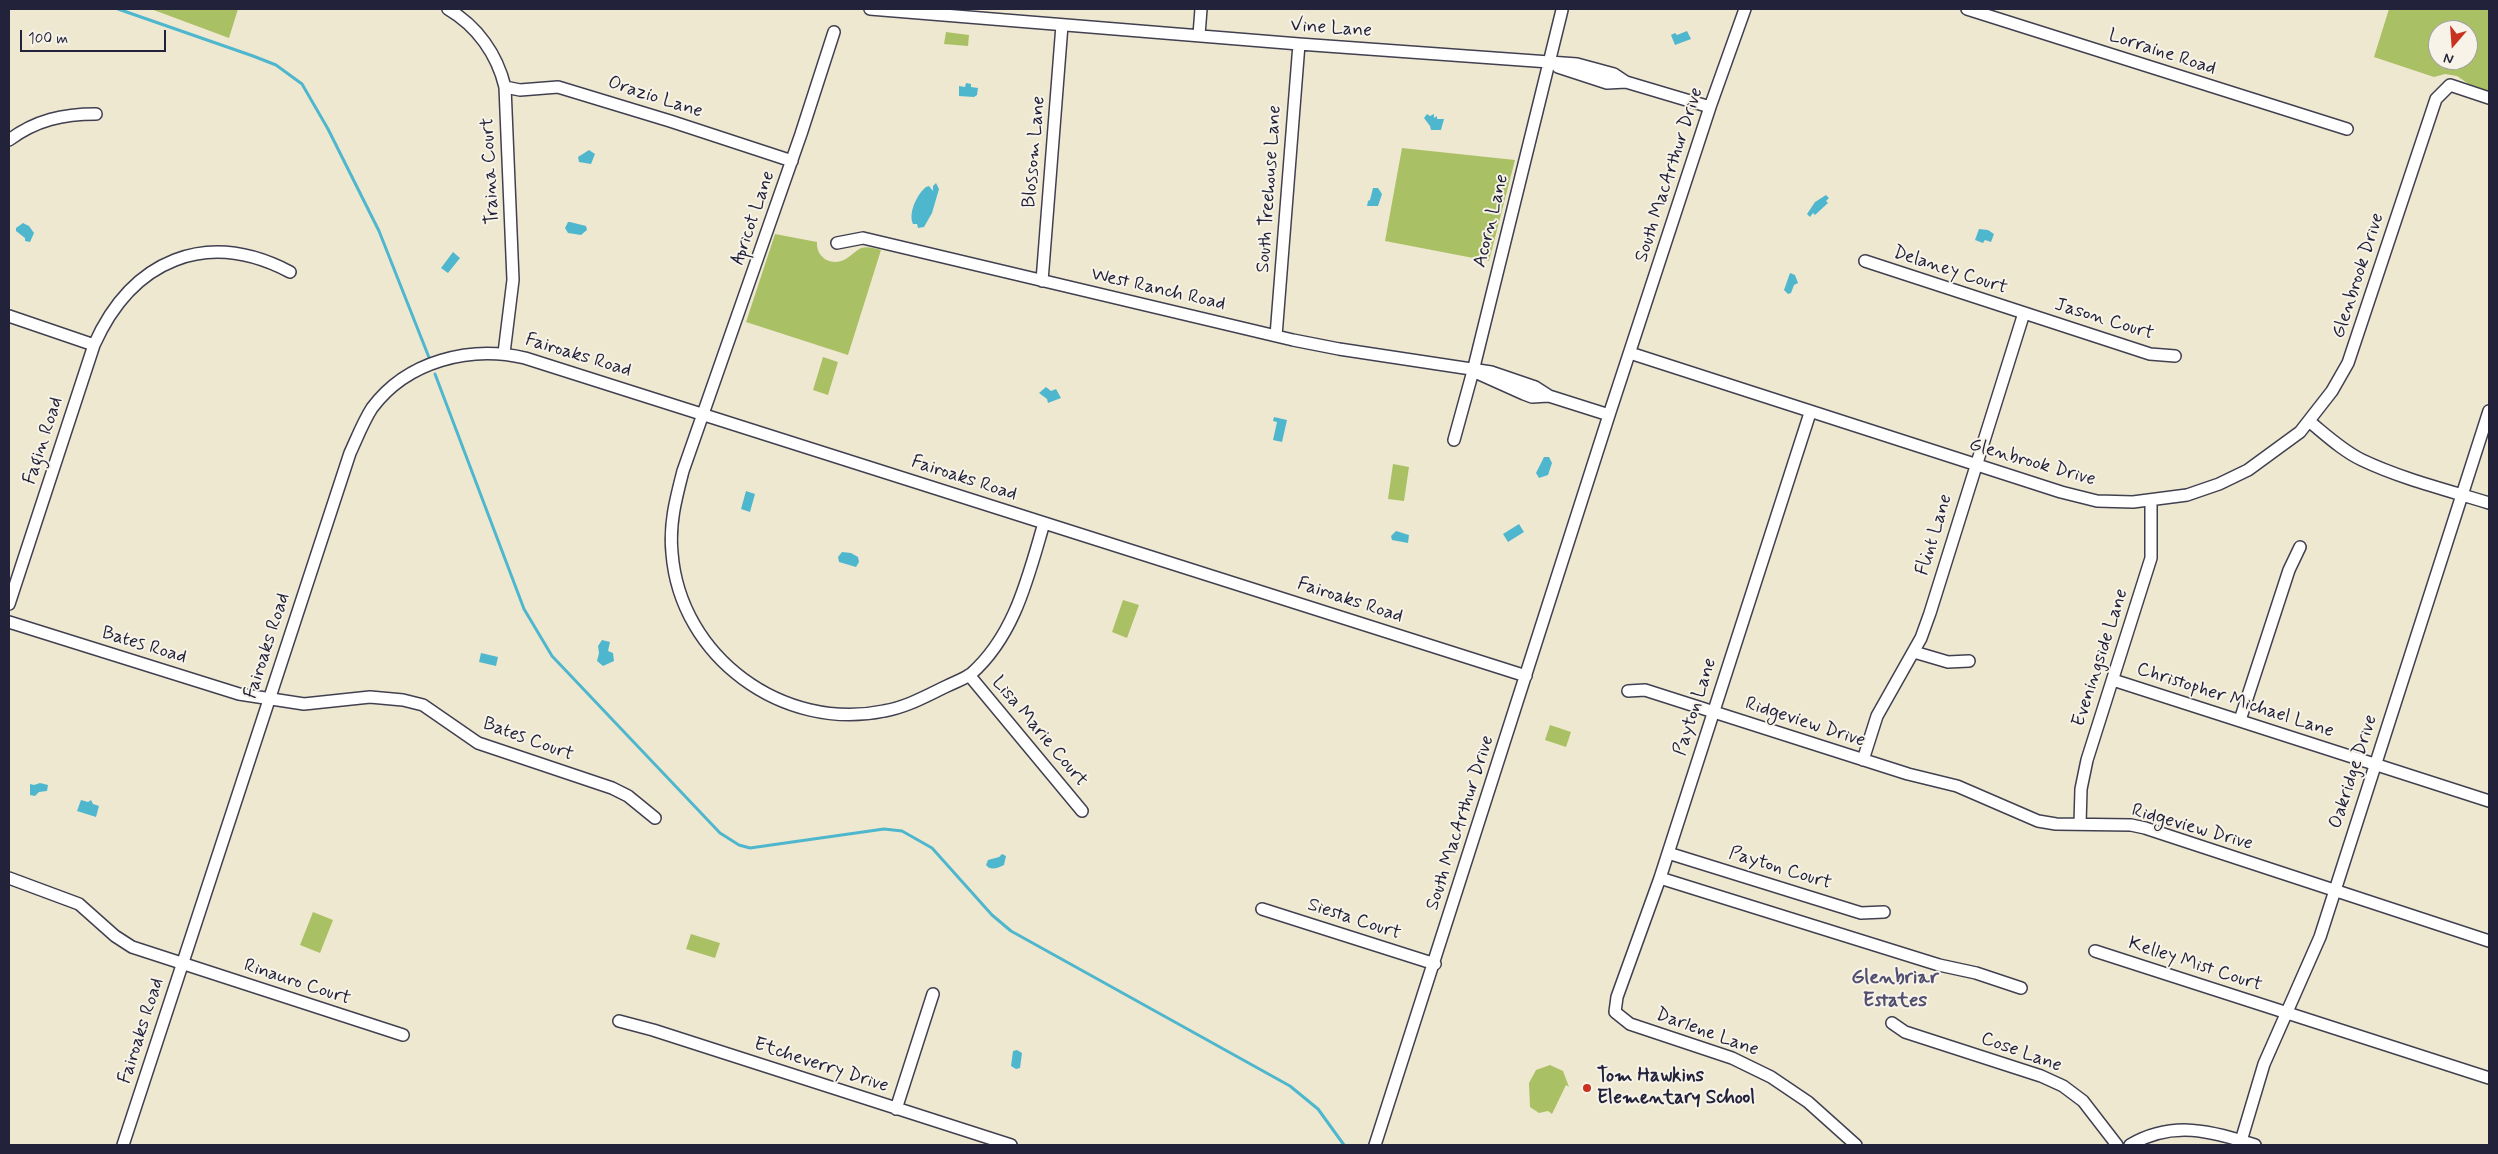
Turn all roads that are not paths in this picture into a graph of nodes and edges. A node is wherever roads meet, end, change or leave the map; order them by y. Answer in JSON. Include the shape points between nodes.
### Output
{"nodes":[{"id":1,"x":448,"y":9,"type":"edge"},
{"id":2,"x":870,"y":9,"type":"edge"},
{"id":3,"x":1201,"y":9,"type":"edge"},
{"id":4,"x":1745,"y":9,"type":"edge"},
{"id":5,"x":1967,"y":9,"type":"edge"},
{"id":6,"x":1562,"y":10,"type":"dead end"},
{"id":7,"x":1062,"y":25,"type":"junction"},
{"id":8,"x":834,"y":32,"type":"dead end"},
{"id":9,"x":1199,"y":35,"type":"junction"},
{"id":10,"x":1300,"y":44,"type":"junction"},
{"id":11,"x":1550,"y":63,"type":"junction"},
{"id":12,"x":505,"y":88,"type":"junction"},
{"id":13,"x":2489,"y":98,"type":"edge"},
{"id":14,"x":1710,"y":107,"type":"junction"},
{"id":15,"x":96,"y":114,"type":"dead end"},
{"id":16,"x":2346,"y":129,"type":"dead end"},
{"id":17,"x":9,"y":140,"type":"edge"},
{"id":18,"x":792,"y":161,"type":"junction"},
{"id":19,"x":837,"y":243,"type":"dead end"},
{"id":20,"x":1865,"y":261,"type":"dead end"},
{"id":21,"x":290,"y":272,"type":"dead end"},
{"id":22,"x":1042,"y":281,"type":"junction"},
{"id":23,"x":2024,"y":313,"type":"junction"},
{"id":24,"x":9,"y":316,"type":"edge"},
{"id":25,"x":1276,"y":336,"type":"junction"},
{"id":26,"x":94,"y":345,"type":"junction"},
{"id":27,"x":504,"y":353,"type":"junction"},
{"id":28,"x":1630,"y":353,"type":"junction"},
{"id":29,"x":2175,"y":356,"type":"dead end"},
{"id":30,"x":1474,"y":371,"type":"junction"},
{"id":31,"x":2489,"y":411,"type":"edge"},
{"id":32,"x":1810,"y":413,"type":"junction"},
{"id":33,"x":1609,"y":414,"type":"junction"},
{"id":34,"x":704,"y":415,"type":"junction"},
{"id":35,"x":2310,"y":422,"type":"junction"},
{"id":36,"x":1454,"y":440,"type":"dead end"},
{"id":37,"x":1975,"y":465,"type":"junction"},
{"id":38,"x":2462,"y":495,"type":"junction"},
{"id":39,"x":2151,"y":502,"type":"junction"},
{"id":40,"x":2489,"y":503,"type":"edge"},
{"id":41,"x":1044,"y":523,"type":"junction"},
{"id":42,"x":2300,"y":546,"type":"dead end"},
{"id":43,"x":9,"y":604,"type":"edge"},
{"id":44,"x":9,"y":622,"type":"edge"},
{"id":45,"x":1914,"y":652,"type":"junction"},
{"id":46,"x":1969,"y":661,"type":"dead end"},
{"id":47,"x":969,"y":675,"type":"junction"},
{"id":48,"x":1526,"y":676,"type":"junction"},
{"id":49,"x":2112,"y":680,"type":"junction"},
{"id":50,"x":1628,"y":691,"type":"dead end"},
{"id":51,"x":269,"y":700,"type":"junction"},
{"id":52,"x":1712,"y":711,"type":"junction"},
{"id":53,"x":2240,"y":720,"type":"junction"},
{"id":54,"x":1864,"y":760,"type":"junction"},
{"id":55,"x":2375,"y":764,"type":"junction"},
{"id":56,"x":2489,"y":801,"type":"edge"},
{"id":57,"x":1082,"y":811,"type":"dead end"},
{"id":58,"x":655,"y":818,"type":"dead end"},
{"id":59,"x":2080,"y":824,"type":"junction"},
{"id":60,"x":1668,"y":853,"type":"junction"},
{"id":61,"x":9,"y":878,"type":"edge"},
{"id":62,"x":1660,"y":878,"type":"junction"},
{"id":63,"x":2334,"y":890,"type":"junction"},
{"id":64,"x":1262,"y":909,"type":"dead end"},
{"id":65,"x":1884,"y":912,"type":"dead end"},
{"id":66,"x":2489,"y":941,"type":"edge"},
{"id":67,"x":2095,"y":951,"type":"dead end"},
{"id":68,"x":1434,"y":964,"type":"junction"},
{"id":69,"x":181,"y":965,"type":"junction"},
{"id":70,"x":2021,"y":988,"type":"dead end"},
{"id":71,"x":933,"y":994,"type":"dead end"},
{"id":72,"x":1615,"y":1012,"type":"joint"},
{"id":73,"x":2285,"y":1013,"type":"junction"},
{"id":74,"x":620,"y":1021,"type":"dead end"},
{"id":75,"x":1892,"y":1023,"type":"dead end"},
{"id":76,"x":403,"y":1035,"type":"dead end"},
{"id":77,"x":2489,"y":1078,"type":"edge"},
{"id":78,"x":896,"y":1109,"type":"junction"},
{"id":79,"x":2241,"y":1140,"type":"junction"},
{"id":80,"x":123,"y":1145,"type":"edge"},
{"id":81,"x":1011,"y":1145,"type":"edge"},
{"id":82,"x":1375,"y":1145,"type":"edge"},
{"id":83,"x":1856,"y":1145,"type":"edge"},
{"id":84,"x":2117,"y":1145,"type":"edge"},
{"id":85,"x":2130,"y":1145,"type":"edge"},
{"id":86,"x":2255,"y":1145,"type":"edge"}],
"edges":[{"from":1,"to":12,"type":"street","name":"Traina Court","via":[[468,22],[484,40],[496,59]]},
{"from":2,"to":7,"type":"street","name":"Vine Lane"},
{"from":3,"to":9,"type":"street"},
{"from":4,"to":14,"type":"street","name":"South MacArthur Drive"},
{"from":5,"to":16,"type":"street","name":"Lorraine Road"},
{"from":6,"to":11,"type":"street","name":"Acorn Lane"},
{"from":7,"to":9,"type":"street","name":"Vine Lane"},
{"from":7,"to":22,"type":"street","name":"Blossom Lane"},
{"from":8,"to":18,"type":"street","name":"Apricot Lane"},
{"from":9,"to":10,"type":"street","name":"Vine Lane"},
{"from":10,"to":11,"type":"street","name":"Vine Lane"},
{"from":10,"to":25,"type":"street","name":"South Treehouse Lane"},
{"from":11,"to":14,"type":"street","name":"Vine Lane","via":[[1607,83],[1626,82]]},
{"from":11,"to":30,"type":"street","name":"Acorn Lane"},
{"from":12,"to":18,"type":"street","name":"Orazio Lane","via":[[558,87]]},
{"from":12,"to":27,"type":"street","name":"Traina Court","via":[[513,280]]},
{"from":13,"to":35,"type":"street","name":"Glenbrook Drive","via":[[2450,85],[2436,99],[2348,363]]},
{"from":14,"to":28,"type":"street","name":"South MacArthur Drive"},
{"from":15,"to":17,"type":"street","via":[[39,122]]},
{"from":18,"to":34,"type":"street","name":"Apricot Lane"},
{"from":19,"to":22,"type":"street","name":"West Ranch Road","via":[[863,238]]},
{"from":20,"to":23,"type":"street","name":"Delaney Court"},
{"from":21,"to":26,"type":"street","name":"Fagin Road","via":[[261,258],[235,252],[198,254],[175,260],[148,273],[125,293],[103,325]]},
{"from":22,"to":25,"type":"street","name":"West Ranch Road"},
{"from":23,"to":29,"type":"street","name":"Jason Court","via":[[2150,354]]},
{"from":23,"to":37,"type":"street","name":"Flint Lane"},
{"from":24,"to":26,"type":"street"},
{"from":25,"to":30,"type":"street","name":"West Ranch Road"},
{"from":26,"to":43,"type":"street","name":"Fagin Road"},
{"from":27,"to":34,"type":"street","name":"Fairoaks Road"},
{"from":27,"to":51,"type":"street","name":"Fairoaks Road","via":[[473,352],[422,368],[392,387],[373,407],[350,453]]},
{"from":28,"to":32,"type":"street","name":"Glenbrook Drive"},
{"from":28,"to":33,"type":"street"},
{"from":30,"to":33,"type":"street","name":"West Ranch Road","via":[[1491,372],[1513,384]]},
{"from":30,"to":36,"type":"street","name":"Acorn Lane"},
{"from":31,"to":38,"type":"street","name":"Oakridge Drive"},
{"from":32,"to":37,"type":"street","name":"Glenbrook Drive"},
{"from":32,"to":52,"type":"street","name":"Payton Lane"},
{"from":33,"to":48,"type":"street","name":"South MacArthur Drive"},
{"from":34,"to":41,"type":"street","name":"Fairoaks Road"},
{"from":34,"to":47,"type":"street","name":"Apricot Lane","via":[[674,504],[672,554],[688,613],[718,657],[754,687],[785,703],[822,714],[843,716],[897,709]]},
{"from":35,"to":38,"type":"street","via":[[2362,460]]},
{"from":35,"to":39,"type":"street","name":"Glenbrook Drive","via":[[2248,470],[2187,495]]},
{"from":37,"to":39,"type":"street","name":"Glenbrook Drive","via":[[2097,501]]},
{"from":37,"to":45,"type":"street","name":"Flint Lane","via":[[1930,613]]},
{"from":38,"to":40,"type":"street"},
{"from":38,"to":55,"type":"street","name":"Oakridge Drive"},
{"from":39,"to":49,"type":"street","name":"Eveningside Lane","via":[[2151,558]]},
{"from":41,"to":47,"type":"street","name":"Apricot Lane","via":[[1017,608],[1006,630]]},
{"from":41,"to":48,"type":"street","name":"Fairoaks Road"},
{"from":42,"to":53,"type":"street","via":[[2289,570]]},
{"from":44,"to":51,"type":"street","name":"Bates Road","via":[[239,694]]},
{"from":45,"to":46,"type":"street","via":[[1948,662]]},
{"from":45,"to":54,"type":"street","name":"Flint Lane","via":[[1878,716]]},
{"from":47,"to":57,"type":"street","name":"Lisa Marie Court"},
{"from":48,"to":68,"type":"street","name":"South MacArthur Drive"},
{"from":49,"to":53,"type":"street","name":"Christopher Michael Lane"},
{"from":49,"to":59,"type":"street","name":"Eveningside Lane","via":[[2087,760],[2081,789]]},
{"from":50,"to":52,"type":"street","name":"Ridgeview Drive","via":[[1645,690]]},
{"from":51,"to":58,"type":"street","name":"Bates Court","via":[[304,704],[370,697],[424,705],[478,743],[612,788],[628,796]]},
{"from":51,"to":69,"type":"street","name":"Fairoaks Road"},
{"from":52,"to":54,"type":"street","name":"Ridgeview Drive"},
{"from":52,"to":60,"type":"street","name":"Payton Lane"},
{"from":53,"to":55,"type":"street","name":"Christopher Michael Lane"},
{"from":54,"to":59,"type":"street","name":"Ridgeview Drive","via":[[1957,786],[2038,821]]},
{"from":55,"to":56,"type":"street","name":"Christopher Michael Lane"},
{"from":55,"to":63,"type":"street","name":"Oakridge Drive"},
{"from":59,"to":63,"type":"street","name":"Ridgeview Drive","via":[[2145,828]]},
{"from":60,"to":62,"type":"street","name":"Payton Lane"},
{"from":60,"to":65,"type":"street","name":"Payton Court","via":[[1861,913]]},
{"from":61,"to":69,"type":"street","name":"Rinauro Court","via":[[68,898],[132,947]]},
{"from":62,"to":70,"type":"street"},
{"from":62,"to":72,"type":"street","name":"Payton Lane"},
{"from":63,"to":66,"type":"street","name":"Ridgeview Drive"},
{"from":63,"to":73,"type":"street","name":"Oakridge Drive","via":[[2320,937]]},
{"from":64,"to":68,"type":"street","name":"Siesta Court"},
{"from":67,"to":73,"type":"street","name":"Kelley Mist Court"},
{"from":68,"to":82,"type":"street","name":"South MacArthur Drive"},
{"from":69,"to":76,"type":"street","name":"Rinauro Court"},
{"from":69,"to":80,"type":"street","name":"Fairoaks Road"},
{"from":71,"to":78,"type":"street"},
{"from":72,"to":83,"type":"street","name":"Darlene Lane","via":[[1630,1024],[1732,1058],[1771,1077],[1808,1102]]},
{"from":73,"to":77,"type":"street","name":"Kelley Mist Court"},
{"from":73,"to":79,"type":"street","name":"Oakridge Drive","via":[[2264,1064]]},
{"from":74,"to":78,"type":"street","name":"Etcheverry Drive"},
{"from":75,"to":84,"type":"street","name":"Cose Lane","via":[[1905,1032],[2063,1086],[2083,1101]]},
{"from":78,"to":81,"type":"street","name":"Etcheverry Drive"},
{"from":79,"to":85,"type":"street","via":[[2206,1130],[2182,1129],[2140,1139]]},
{"from":79,"to":86,"type":"street"}]}
